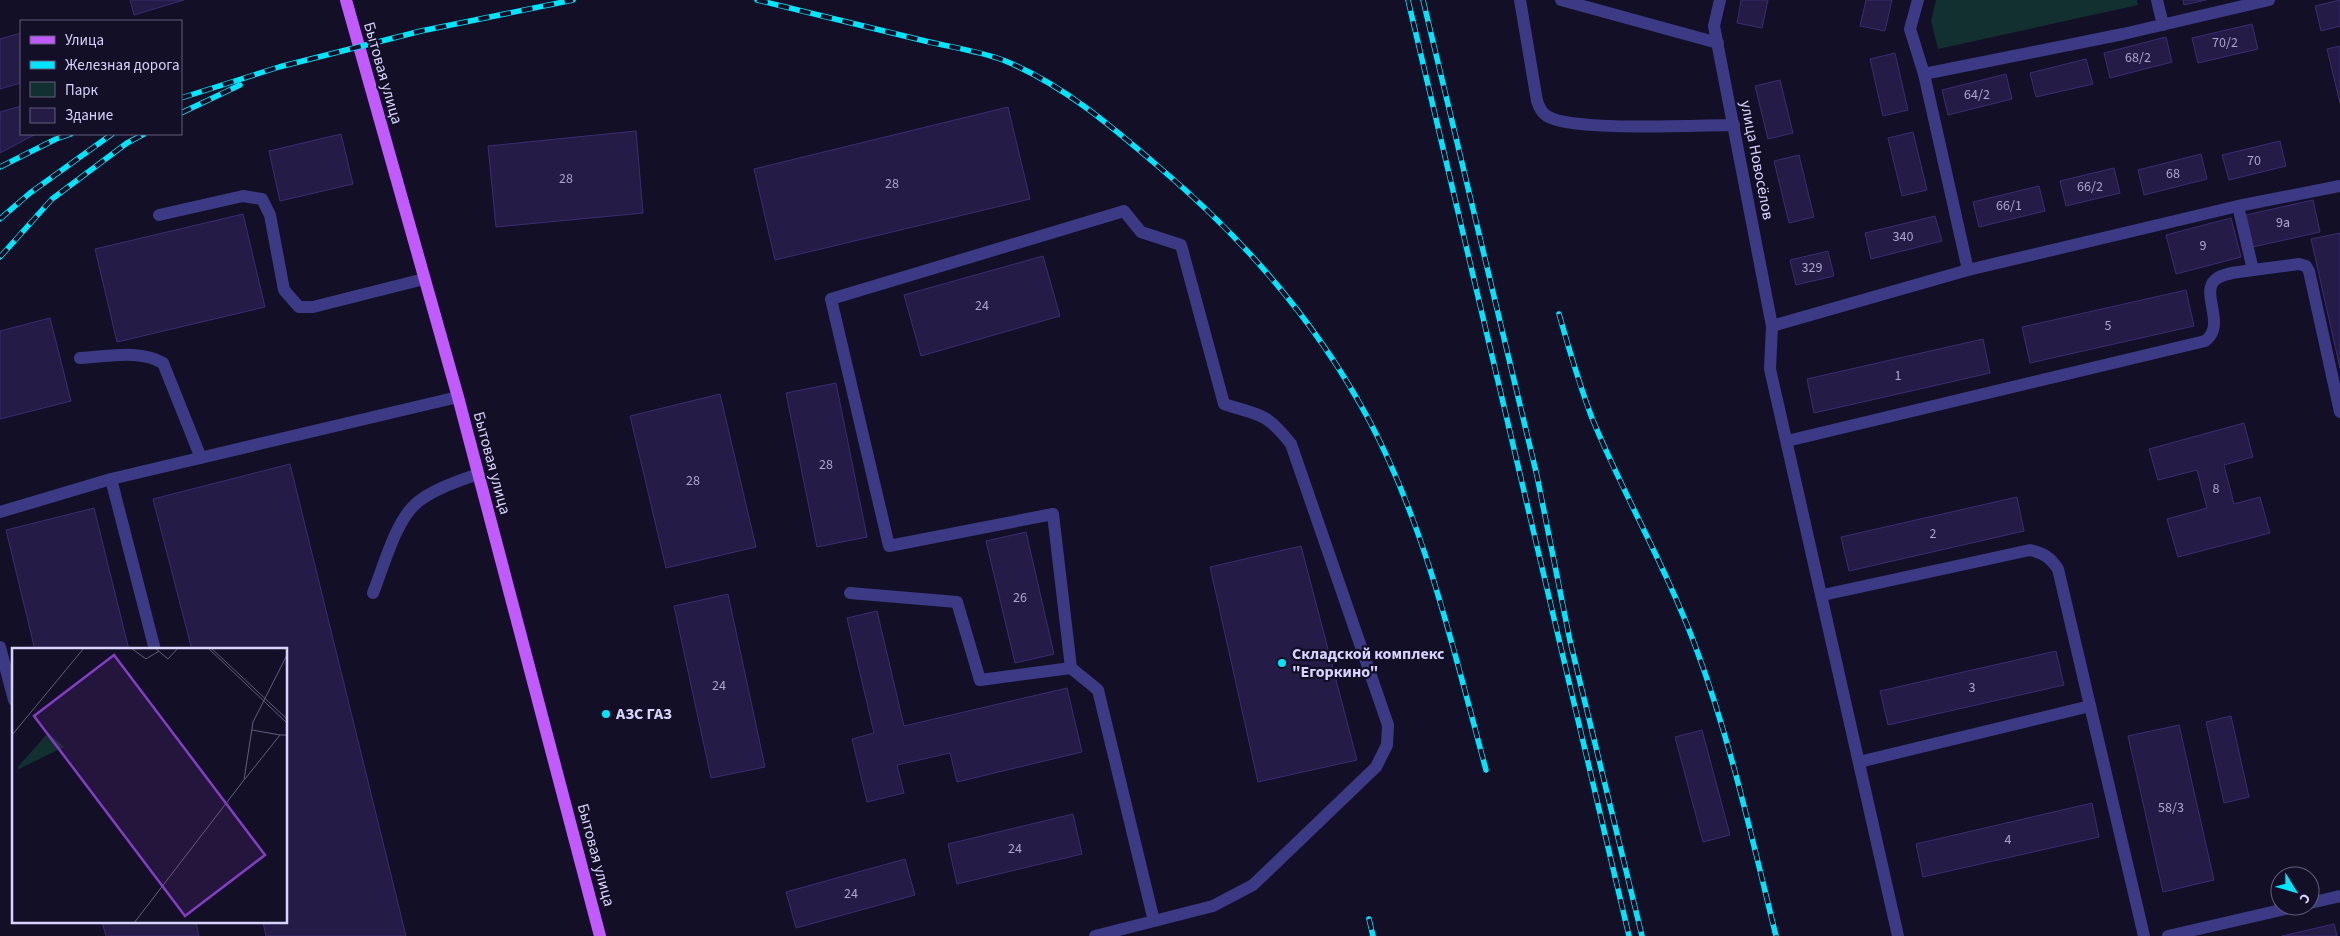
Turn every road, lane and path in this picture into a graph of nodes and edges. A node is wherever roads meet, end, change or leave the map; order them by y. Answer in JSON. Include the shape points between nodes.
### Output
{"nodes":[{"id":1,"x":346,"y":0,"type":"edge"},
{"id":2,"x":1520,"y":0,"type":"edge"},
{"id":3,"x":1561,"y":0,"type":"edge"},
{"id":4,"x":1720,"y":0,"type":"edge"},
{"id":5,"x":1918,"y":0,"type":"edge"},
{"id":6,"x":2157,"y":0,"type":"edge"},
{"id":7,"x":2269,"y":0,"type":"edge"},
{"id":8,"x":2163,"y":25,"type":"junction"},
{"id":9,"x":1718,"y":43,"type":"junction"},
{"id":10,"x":1924,"y":74,"type":"junction"},
{"id":11,"x":1734,"y":126,"type":"junction"},
{"id":12,"x":2340,"y":186,"type":"edge"},
{"id":13,"x":2238,"y":206,"type":"junction"},
{"id":14,"x":159,"y":215,"type":"dead end"},
{"id":15,"x":1968,"y":270,"type":"junction"},
{"id":16,"x":2253,"y":270,"type":"junction"},
{"id":17,"x":424,"y":279,"type":"junction"},
{"id":18,"x":1772,"y":326,"type":"junction"},
{"id":19,"x":80,"y":358,"type":"dead end"},
{"id":20,"x":458,"y":397,"type":"junction"},
{"id":21,"x":2340,"y":412,"type":"edge"},
{"id":22,"x":1787,"y":441,"type":"junction"},
{"id":23,"x":202,"y":458,"type":"junction"},
{"id":24,"x":478,"y":474,"type":"junction"},
{"id":25,"x":110,"y":479,"type":"junction"},
{"id":26,"x":0,"y":512,"type":"edge"},
{"id":27,"x":374,"y":593,"type":"dead end"},
{"id":28,"x":850,"y":593,"type":"dead end"},
{"id":29,"x":1823,"y":595,"type":"junction"},
{"id":30,"x":0,"y":647,"type":"edge"},
{"id":31,"x":153,"y":648,"type":"edge"},
{"id":32,"x":1071,"y":668,"type":"junction"},
{"id":33,"x":12,"y":692,"type":"edge"},
{"id":34,"x":2090,"y":706,"type":"junction"},
{"id":35,"x":1859,"y":762,"type":"junction"},
{"id":36,"x":2340,"y":896,"type":"edge"},
{"id":37,"x":2320,"y":901,"type":"edge"},
{"id":38,"x":2270,"y":912,"type":"edge"},
{"id":39,"x":1154,"y":921,"type":"junction"},
{"id":40,"x":600,"y":936,"type":"edge"},
{"id":41,"x":1095,"y":936,"type":"edge"},
{"id":42,"x":1898,"y":936,"type":"edge"},
{"id":43,"x":2144,"y":936,"type":"edge"},
{"id":44,"x":2168,"y":936,"type":"edge"}],
"edges":[{"from":1,"to":17,"type":"main road","name":"Бытовая улица"},
{"from":2,"to":11,"type":"street","via":[[1537,101],[1547,116],[1576,125]]},
{"from":3,"to":9,"type":"street"},
{"from":4,"to":9,"type":"street","name":"улица Новосёлов","via":[[1714,26]]},
{"from":5,"to":10,"type":"street","via":[[1910,29]]},
{"from":6,"to":8,"type":"street"},
{"from":7,"to":8,"type":"street"},
{"from":8,"to":10,"type":"street"},
{"from":9,"to":11,"type":"street","name":"улица Новосёлов"},
{"from":10,"to":15,"type":"street"},
{"from":11,"to":18,"type":"street","name":"улица Новосёлов"},
{"from":12,"to":13,"type":"street"},
{"from":13,"to":15,"type":"street"},
{"from":13,"to":16,"type":"street"},
{"from":14,"to":17,"type":"street","via":[[243,196],[262,199],[270,215],[284,290],[299,307],[313,307]]},
{"from":15,"to":18,"type":"street"},
{"from":16,"to":21,"type":"street","via":[[2299,264],[2306,266]]},
{"from":16,"to":22,"type":"street","via":[[2214,280],[2211,288],[2214,330],[2205,341]]},
{"from":17,"to":20,"type":"main road","name":"Бытовая улица"},
{"from":18,"to":22,"type":"street","name":"улица Новосёлов","via":[[1770,369]]},
{"from":19,"to":23,"type":"street","via":[[141,355],[163,363]]},
{"from":20,"to":23,"type":"street"},
{"from":20,"to":24,"type":"main road","name":"Бытовая улица"},
{"from":22,"to":29,"type":"street","name":"улица Новосёлов"},
{"from":23,"to":25,"type":"street"},
{"from":24,"to":27,"type":"street","via":[[419,501],[403,520]]},
{"from":24,"to":40,"type":"main road","name":"Бытовая улица"},
{"from":25,"to":26,"type":"street"},
{"from":25,"to":31,"type":"street"},
{"from":28,"to":32,"type":"street","via":[[957,602],[980,680]]},
{"from":29,"to":34,"type":"street","via":[[2030,550],[2042,552],[2058,569]]},
{"from":29,"to":35,"type":"street","name":"улица Новосёлов"},
{"from":30,"to":33,"type":"street"},
{"from":32,"to":39,"type":"street","via":[[1098,690]]},
{"from":32,"to":39,"type":"street","via":[[1053,514],[888,546],[832,299],[1124,211],[1140,232],[1181,245],[1224,404],[1265,416],[1290,444],[1388,725],[1387,745],[1376,767],[1253,885],[1213,906]]},
{"from":34,"to":35,"type":"street"},
{"from":34,"to":43,"type":"street"},
{"from":35,"to":42,"type":"street","name":"улица Новосёлов"},
{"from":36,"to":37,"type":"street"},
{"from":38,"to":44,"type":"street"},
{"from":39,"to":41,"type":"street"}]}
